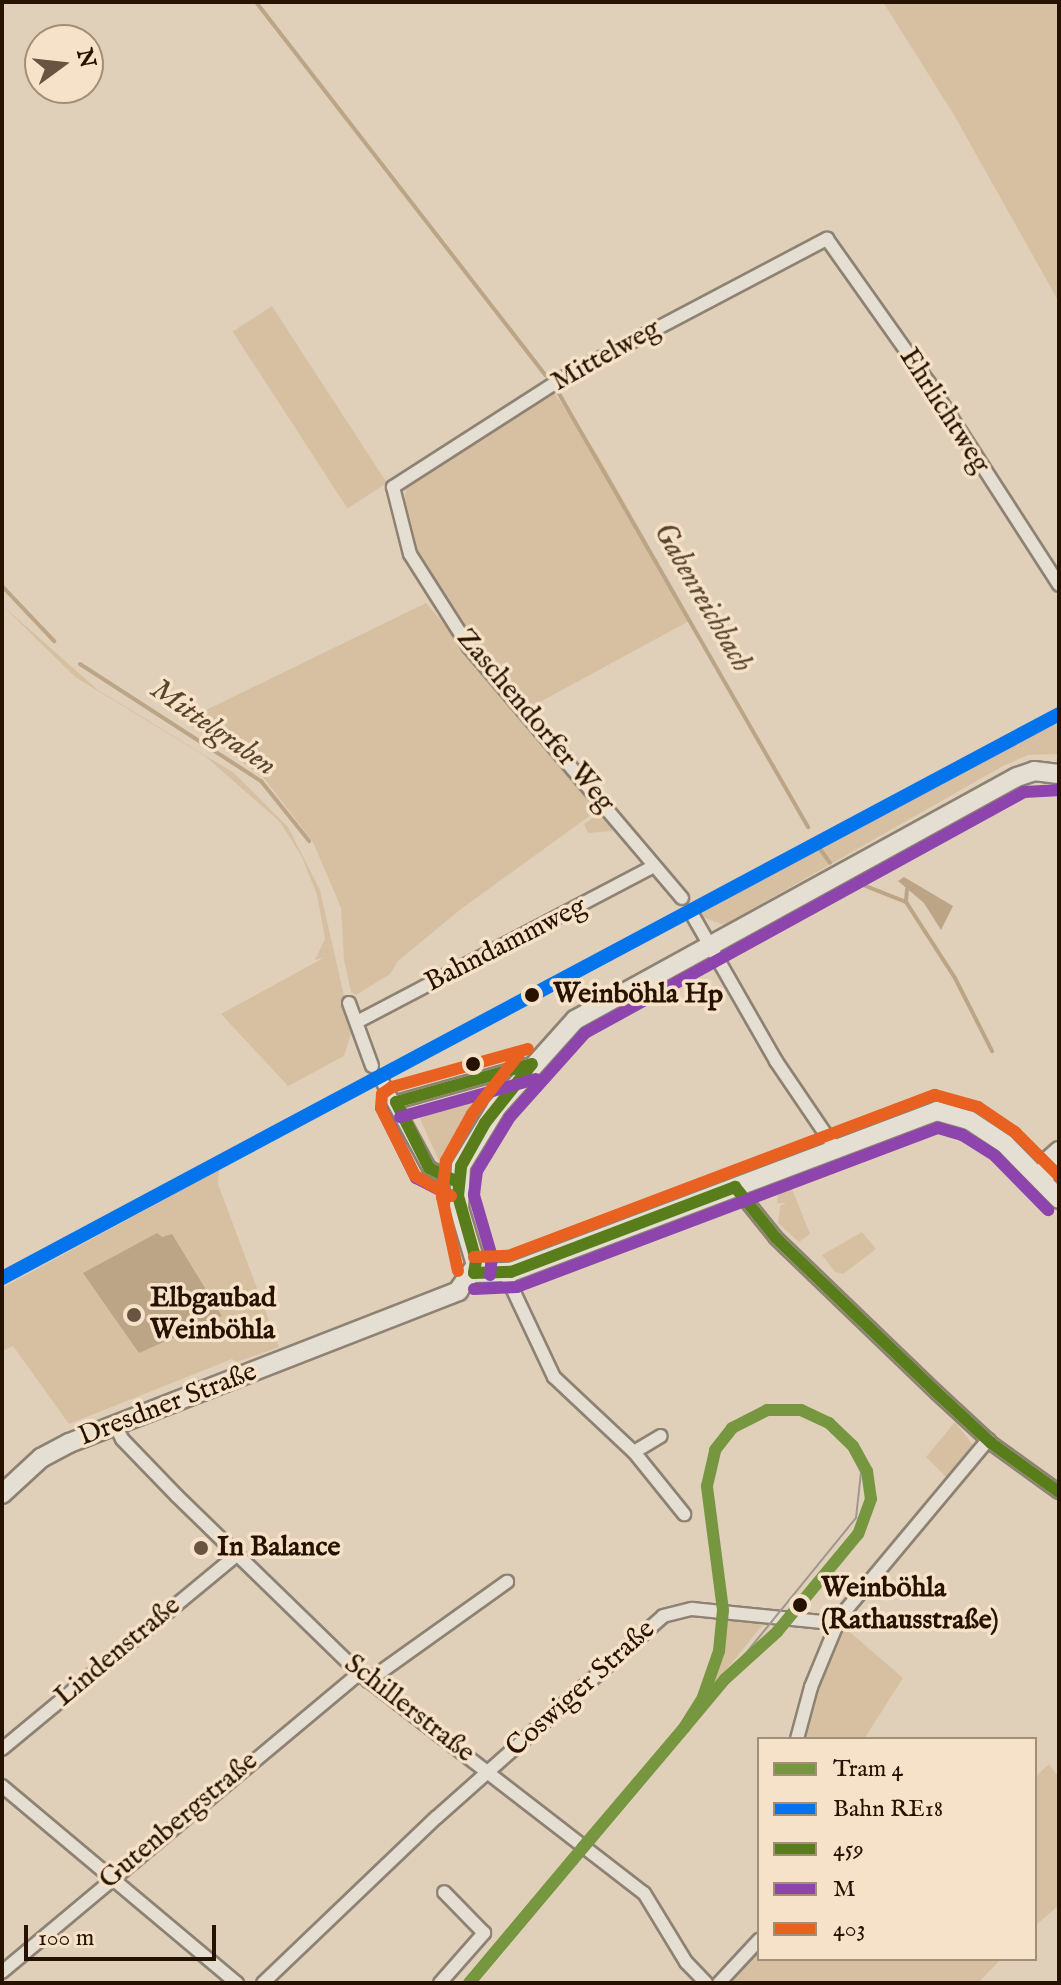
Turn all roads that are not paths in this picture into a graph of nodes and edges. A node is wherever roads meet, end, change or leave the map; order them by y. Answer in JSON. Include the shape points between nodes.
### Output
{"nodes":[{"id":1,"x":827,"y":239,"type":"joint"},
{"id":2,"x":393,"y":487,"type":"joint"},
{"id":3,"x":1059,"y":585,"type":"edge"},
{"id":4,"x":1059,"y":774,"type":"edge"},
{"id":5,"x":654,"y":866,"type":"junction"},
{"id":6,"x":682,"y":898,"type":"dead end"},
{"id":7,"x":693,"y":916,"type":"dead end"},
{"id":8,"x":709,"y":947,"type":"junction"},
{"id":9,"x":349,"y":1003,"type":"dead end"},
{"id":10,"x":357,"y":1022,"type":"junction"},
{"id":11,"x":532,"y":1064,"type":"junction"},
{"id":12,"x":372,"y":1066,"type":"dead end"},
{"id":13,"x":382,"y":1081,"type":"dead end"},
{"id":14,"x":396,"y":1102,"type":"junction"},
{"id":15,"x":835,"y":1148,"type":"junction"},
{"id":16,"x":1059,"y":1151,"type":"edge"},
{"id":17,"x":1044,"y":1180,"type":"junction"},
{"id":18,"x":458,"y":1182,"type":"junction"},
{"id":19,"x":735,"y":1187,"type":"junction"},
{"id":20,"x":1059,"y":1199,"type":"edge"},
{"id":21,"x":474,"y":1273,"type":"junction"},
{"id":22,"x":505,"y":1273,"type":"junction"},
{"id":23,"x":115,"y":1425,"type":"junction"},
{"id":24,"x":661,"y":1436,"type":"dead end"},
{"id":25,"x":988,"y":1440,"type":"junction"},
{"id":26,"x":634,"y":1452,"type":"junction"},
{"id":27,"x":1059,"y":1492,"type":"edge"},
{"id":28,"x":2,"y":1494,"type":"edge"},
{"id":29,"x":684,"y":1514,"type":"dead end"},
{"id":30,"x":235,"y":1556,"type":"junction"},
{"id":31,"x":507,"y":1582,"type":"dead end"},
{"id":32,"x":840,"y":1617,"type":"junction"},
{"id":33,"x":364,"y":1677,"type":"junction"},
{"id":34,"x":798,"y":1737,"type":"edge"},
{"id":35,"x":2,"y":1749,"type":"edge"},
{"id":36,"x":487,"y":1772,"type":"junction"},
{"id":37,"x":2,"y":1786,"type":"edge"},
{"id":38,"x":110,"y":1877,"type":"junction"},
{"id":39,"x":444,"y":1892,"type":"dead end"},
{"id":40,"x":757,"y":1942,"type":"edge"},
{"id":41,"x":2,"y":1972,"type":"edge"},
{"id":42,"x":237,"y":1983,"type":"edge"},
{"id":43,"x":263,"y":1983,"type":"edge"},
{"id":44,"x":440,"y":1983,"type":"edge"},
{"id":45,"x":706,"y":1983,"type":"edge"},
{"id":46,"x":719,"y":1983,"type":"edge"}],
"edges":[{"from":1,"to":2,"type":"street","name":"Mittelweg","via":[[561,379]]},
{"from":1,"to":3,"type":"street","name":"Ehrlichtweg","via":[[929,383]]},
{"from":2,"to":5,"type":"street","name":"Zaschendorfer Weg","via":[[410,554],[469,647]]},
{"from":4,"to":8,"type":"main road","via":[[1034,771],[1017,777]]},
{"from":5,"to":6,"type":"street","name":"Zaschendorfer Weg"},
{"from":5,"to":10,"type":"street","name":"Bahndammweg"},
{"from":7,"to":8,"type":"street"},
{"from":8,"to":11,"type":"main road","via":[[575,1020]]},
{"from":8,"to":15,"type":"street"},
{"from":9,"to":10,"type":"street"},
{"from":10,"to":12,"type":"street"},
{"from":11,"to":14,"type":"street"},
{"from":11,"to":18,"type":"main road","via":[[474,1139]]},
{"from":13,"to":14,"type":"street"},
{"from":14,"to":18,"type":"street","via":[[429,1168]]},
{"from":15,"to":17,"type":"main road","via":[[937,1111],[969,1120]]},
{"from":15,"to":19,"type":"main road"},
{"from":16,"to":17,"type":"main road","via":[[1048,1161]]},
{"from":17,"to":20,"type":"main road"},
{"from":18,"to":21,"type":"main road","via":[[459,1208],[476,1260]]},
{"from":19,"to":22,"type":"main road"},
{"from":19,"to":25,"type":"street","via":[[776,1238]]},
{"from":21,"to":22,"type":"main road"},
{"from":21,"to":23,"type":"main road","name":"Dresdner Straße","via":[[462,1289],[445,1298]]},
{"from":22,"to":26,"type":"street","via":[[554,1377]]},
{"from":23,"to":28,"type":"main road","name":"Dresdner Straße","via":[[54,1450]]},
{"from":23,"to":30,"type":"street","name":"Schillerstraße","via":[[122,1439]]},
{"from":24,"to":26,"type":"street"},
{"from":25,"to":27,"type":"street"},
{"from":25,"to":32,"type":"street"},
{"from":26,"to":29,"type":"street"},
{"from":30,"to":33,"type":"street","name":"Schillerstraße"},
{"from":30,"to":35,"type":"street","name":"Lindenstraße"},
{"from":31,"to":33,"type":"street","name":"Gutenbergstraße"},
{"from":32,"to":34,"type":"street"},
{"from":32,"to":36,"type":"street","name":"Coswiger Straße","via":[[822,1622],[715,1610],[671,1612]]},
{"from":33,"to":36,"type":"street","name":"Schillerstraße"},
{"from":33,"to":38,"type":"street","name":"Gutenbergstraße"},
{"from":36,"to":43,"type":"street","name":"Coswiger Straße"},
{"from":36,"to":45,"type":"street","name":"Schillerstraße","via":[[644,1893],[686,1962]]},
{"from":37,"to":38,"type":"street"},
{"from":38,"to":41,"type":"street","name":"Gutenbergstraße"},
{"from":38,"to":42,"type":"street"},
{"from":39,"to":44,"type":"street","via":[[484,1933]]},
{"from":40,"to":46,"type":"street"}]}
